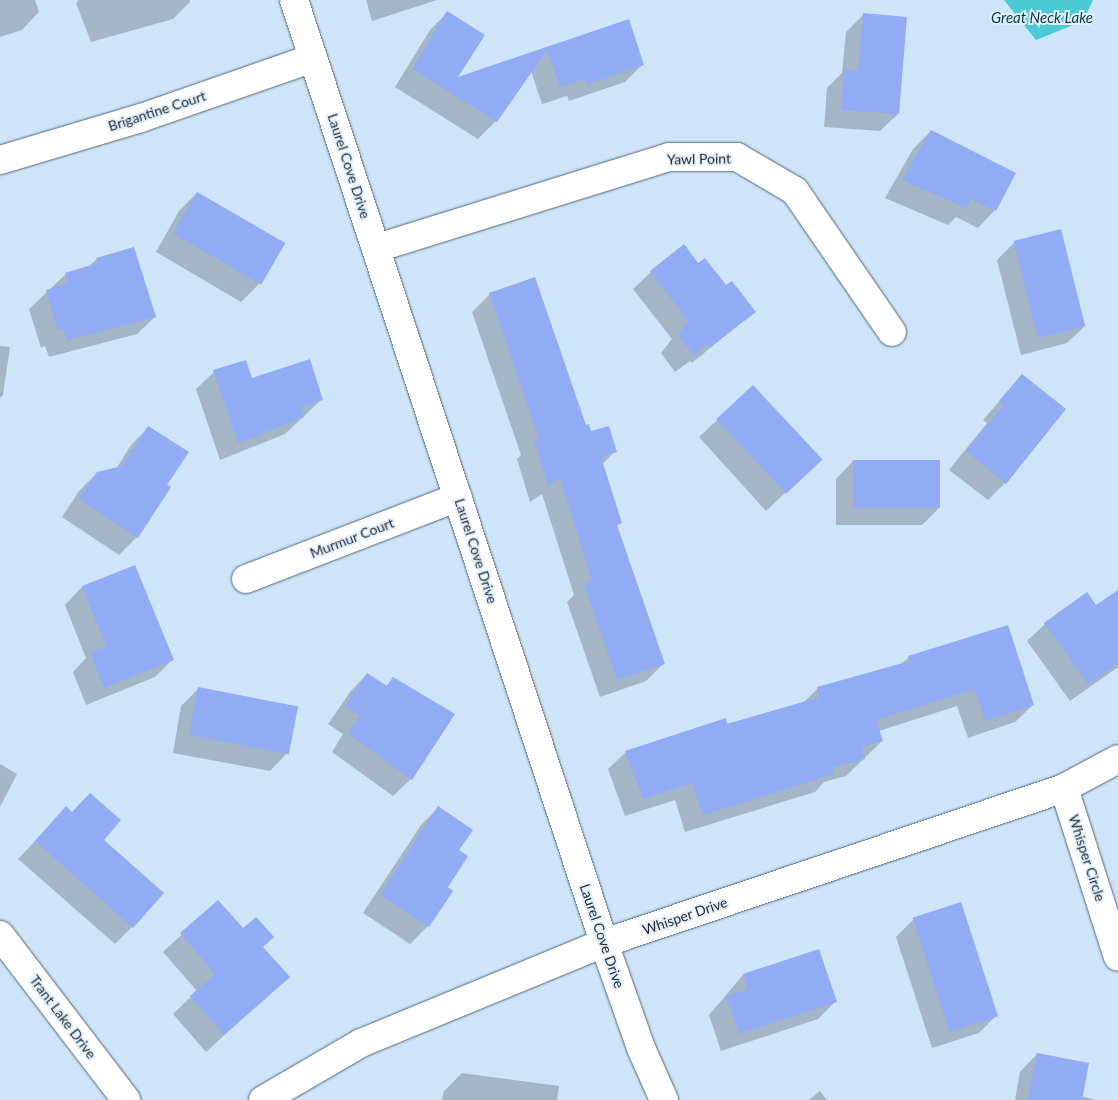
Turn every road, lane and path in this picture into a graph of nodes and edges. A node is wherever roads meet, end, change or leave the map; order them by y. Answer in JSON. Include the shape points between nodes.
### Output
{"nodes":[{"id":1,"x":294,"y":0,"type":"edge"},
{"id":2,"x":313,"y":58,"type":"junction"},
{"id":3,"x":0,"y":160,"type":"edge"},
{"id":4,"x":376,"y":248,"type":"junction"},
{"id":5,"x":892,"y":332,"type":"dead end"},
{"id":6,"x":458,"y":498,"type":"junction"},
{"id":7,"x":246,"y":579,"type":"dead end"},
{"id":8,"x":1118,"y":759,"type":"edge"},
{"id":9,"x":1064,"y":788,"type":"junction"},
{"id":10,"x":0,"y":935,"type":"edge"},
{"id":11,"x":604,"y":943,"type":"junction"},
{"id":12,"x":1118,"y":957,"type":"edge"},
{"id":13,"x":126,"y":1100,"type":"edge"},
{"id":14,"x":263,"y":1100,"type":"edge"},
{"id":15,"x":664,"y":1100,"type":"edge"}],
"edges":[{"from":1,"to":2,"type":"street","name":"Laurel Cove Drive"},
{"from":2,"to":3,"type":"street","name":"Brigantine Court","via":[[141,118]]},
{"from":2,"to":4,"type":"street","name":"Laurel Cove Drive"},
{"from":4,"to":5,"type":"street","name":"Yawl Point","via":[[669,157],[737,158],[795,192]]},
{"from":4,"to":6,"type":"street","name":"Laurel Cove Drive"},
{"from":6,"to":7,"type":"street","name":"Murmur Court"},
{"from":6,"to":11,"type":"street","name":"Laurel Cove Drive"},
{"from":8,"to":9,"type":"street","name":"Whisper Drive"},
{"from":9,"to":11,"type":"street","name":"Whisper Drive"},
{"from":9,"to":12,"type":"street","name":"Whisper Circle"},
{"from":10,"to":13,"type":"street","name":"Trant Lake Drive"},
{"from":11,"to":14,"type":"street","name":"Whisper Drive","via":[[362,1043]]},
{"from":11,"to":15,"type":"street","name":"Laurel Cove Drive","via":[[641,1048]]}]}
